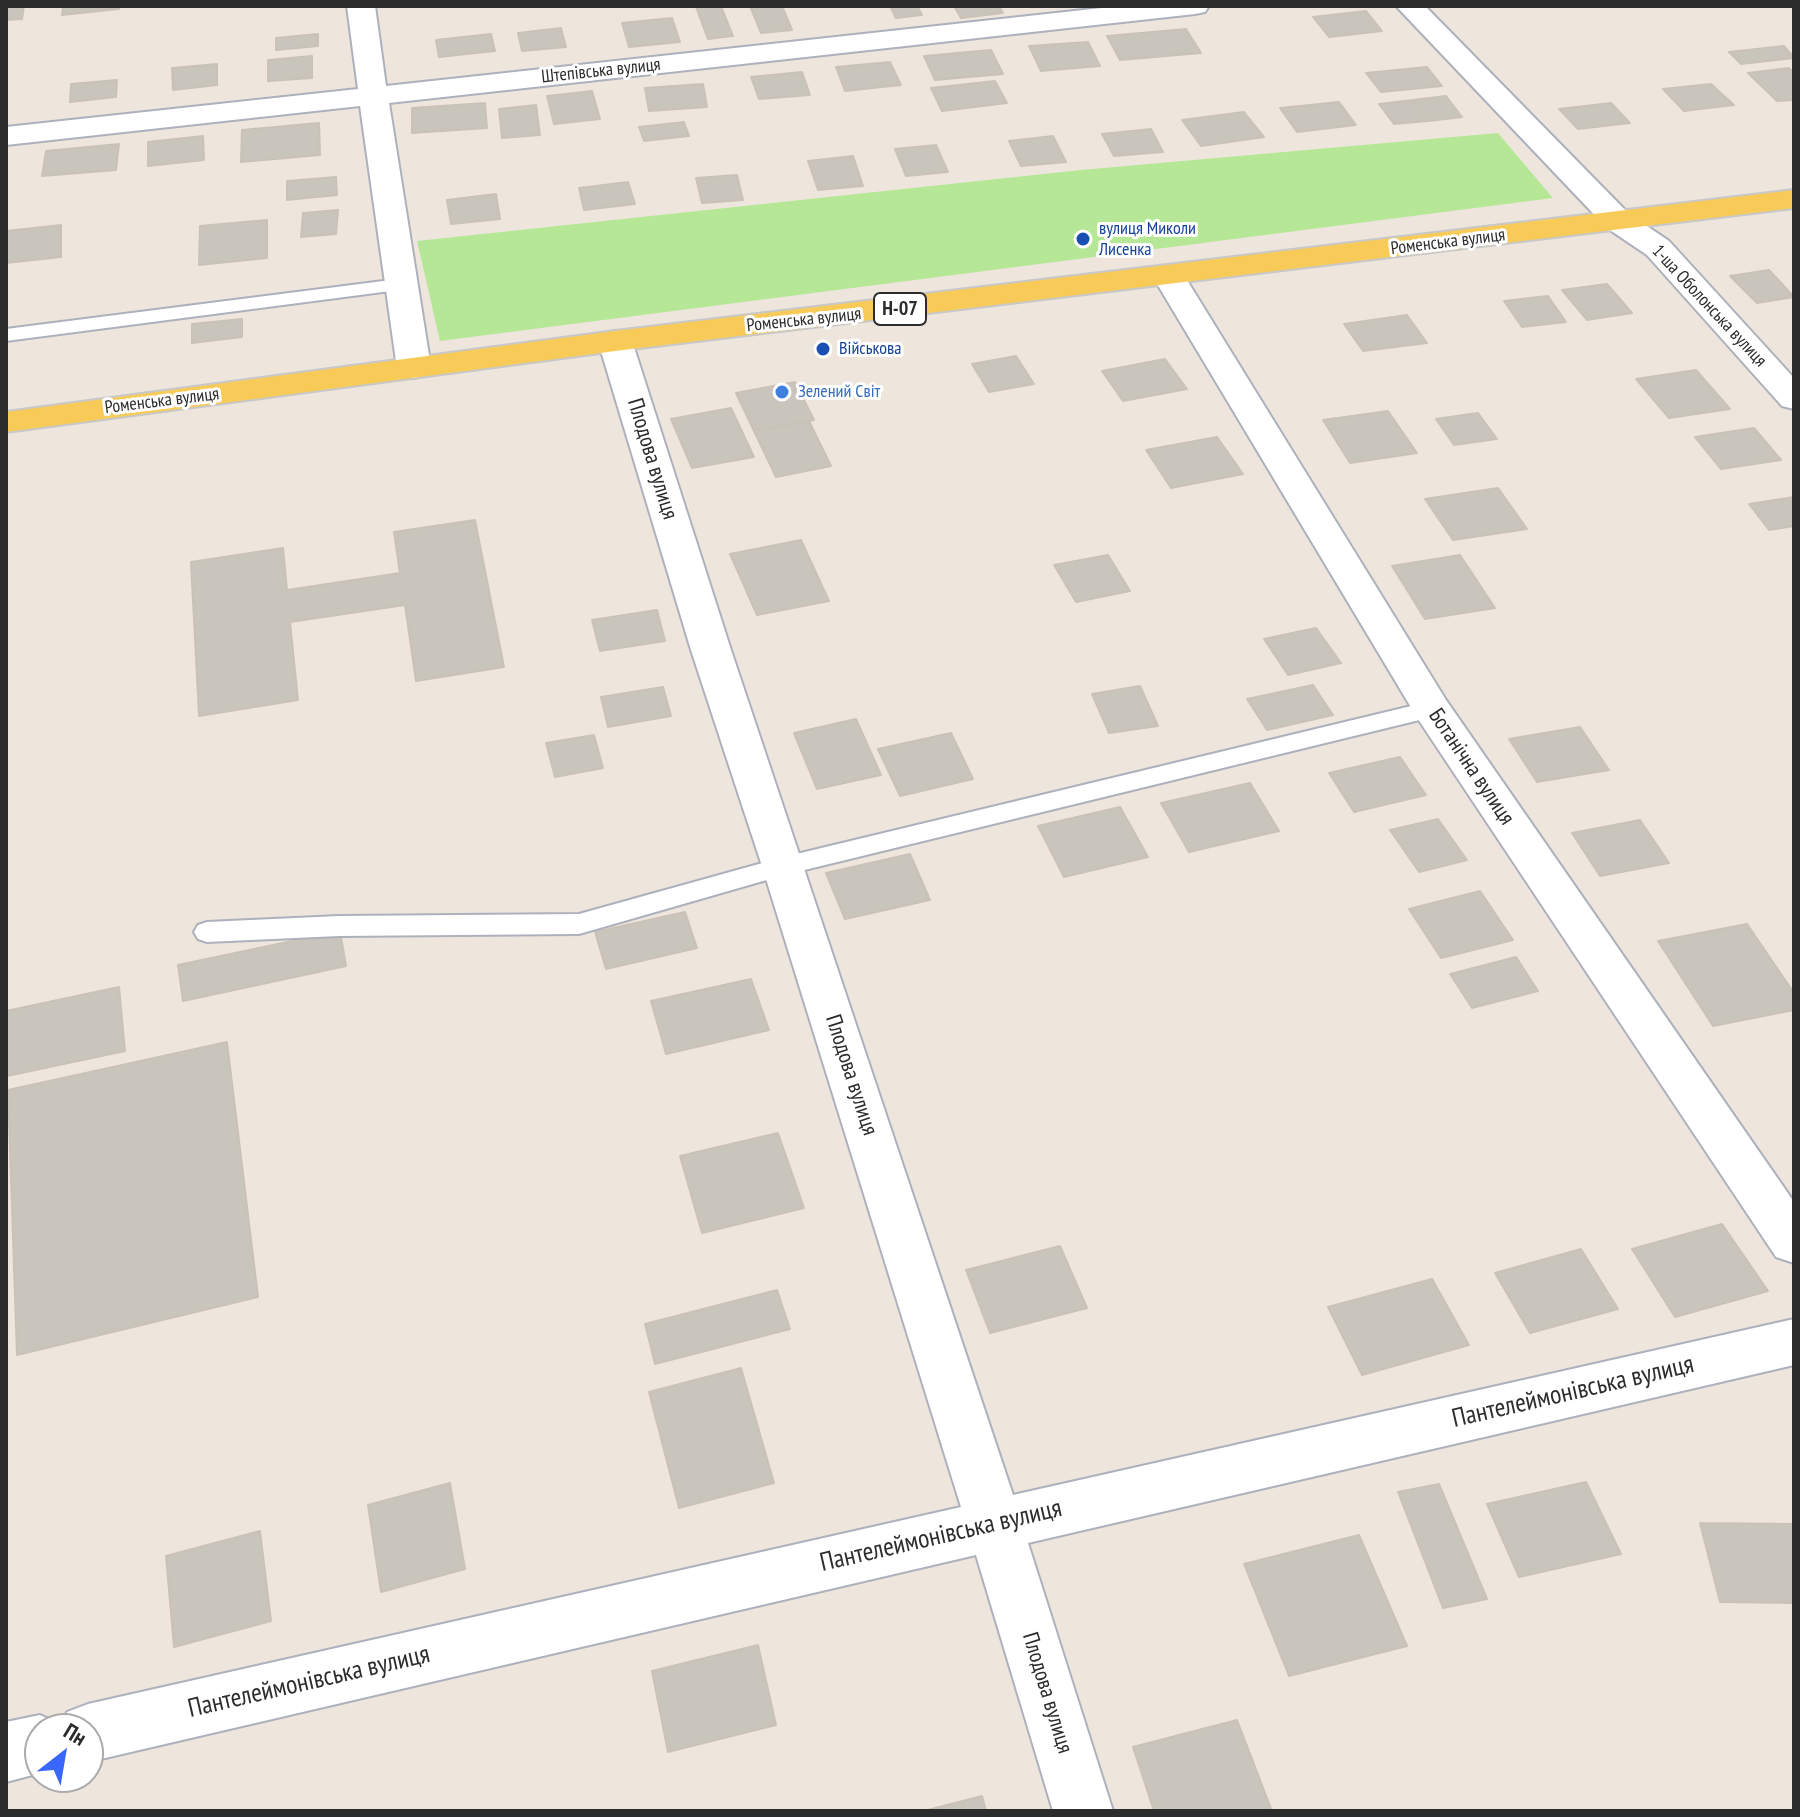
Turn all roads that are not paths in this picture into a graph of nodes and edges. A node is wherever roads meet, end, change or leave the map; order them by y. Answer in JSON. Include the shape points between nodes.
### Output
{"nodes":[{"id":1,"x":361,"y":6,"type":"edge"},
{"id":2,"x":1195,"y":6,"type":"edge"},
{"id":3,"x":1410,"y":6,"type":"edge"},
{"id":4,"x":374,"y":96,"type":"junction"},
{"id":5,"x":6,"y":136,"type":"edge"},
{"id":6,"x":1794,"y":199,"type":"edge"},
{"id":7,"x":1618,"y":221,"type":"junction"},
{"id":8,"x":1169,"y":277,"type":"junction"},
{"id":9,"x":399,"y":285,"type":"junction"},
{"id":10,"x":6,"y":335,"type":"edge"},
{"id":11,"x":615,"y":341,"type":"junction"},
{"id":12,"x":414,"y":368,"type":"junction"},
{"id":13,"x":1794,"y":399,"type":"edge"},
{"id":14,"x":6,"y":422,"type":"edge"},
{"id":15,"x":1432,"y":709,"type":"junction"},
{"id":16,"x":784,"y":866,"type":"junction"},
{"id":17,"x":207,"y":932,"type":"dead end"},
{"id":18,"x":1794,"y":1242,"type":"edge"},
{"id":19,"x":1794,"y":1342,"type":"edge"},
{"id":20,"x":994,"y":1523,"type":"junction"},
{"id":21,"x":104,"y":1729,"type":"edge"},
{"id":22,"x":1083,"y":1811,"type":"edge"}],
"edges":[{"from":1,"to":4,"type":"street"},
{"from":2,"to":4,"type":"street","name":"Штепівська вулиця"},
{"from":3,"to":7,"type":"street"},
{"from":4,"to":5,"type":"street","name":"Штепівська вулиця"},
{"from":4,"to":9,"type":"street"},
{"from":6,"to":7,"type":"main road","name":"Роменська вулиця","number":"Н-07"},
{"from":7,"to":8,"type":"main road","name":"Роменська вулиця","number":"Н-07"},
{"from":7,"to":13,"type":"street","name":"1-ша Оболонська вулиця","via":[[1658,248]]},
{"from":8,"to":11,"type":"main road","name":"Роменська вулиця","number":"Н-07"},
{"from":8,"to":15,"type":"street","name":"Ботанічна вулиця"},
{"from":9,"to":10,"type":"lane"},
{"from":9,"to":12,"type":"street"},
{"from":11,"to":12,"type":"main road","name":"Роменська вулиця","number":"Н-07"},
{"from":11,"to":16,"type":"street","name":"Плодова вулиця"},
{"from":12,"to":14,"type":"main road","name":"Роменська вулиця","number":"Н-07"},
{"from":15,"to":16,"type":"lane"},
{"from":15,"to":18,"type":"street","name":"Ботанічна вулиця"},
{"from":16,"to":17,"type":"lane","via":[[579,924]]},
{"from":16,"to":20,"type":"street","name":"Плодова вулиця"},
{"from":19,"to":20,"type":"street","name":"Пантелеймонівська вулиця"},
{"from":20,"to":21,"type":"street","name":"Пантелеймонівська вулиця"},
{"from":20,"to":22,"type":"street","name":"Плодова вулиця"}]}
